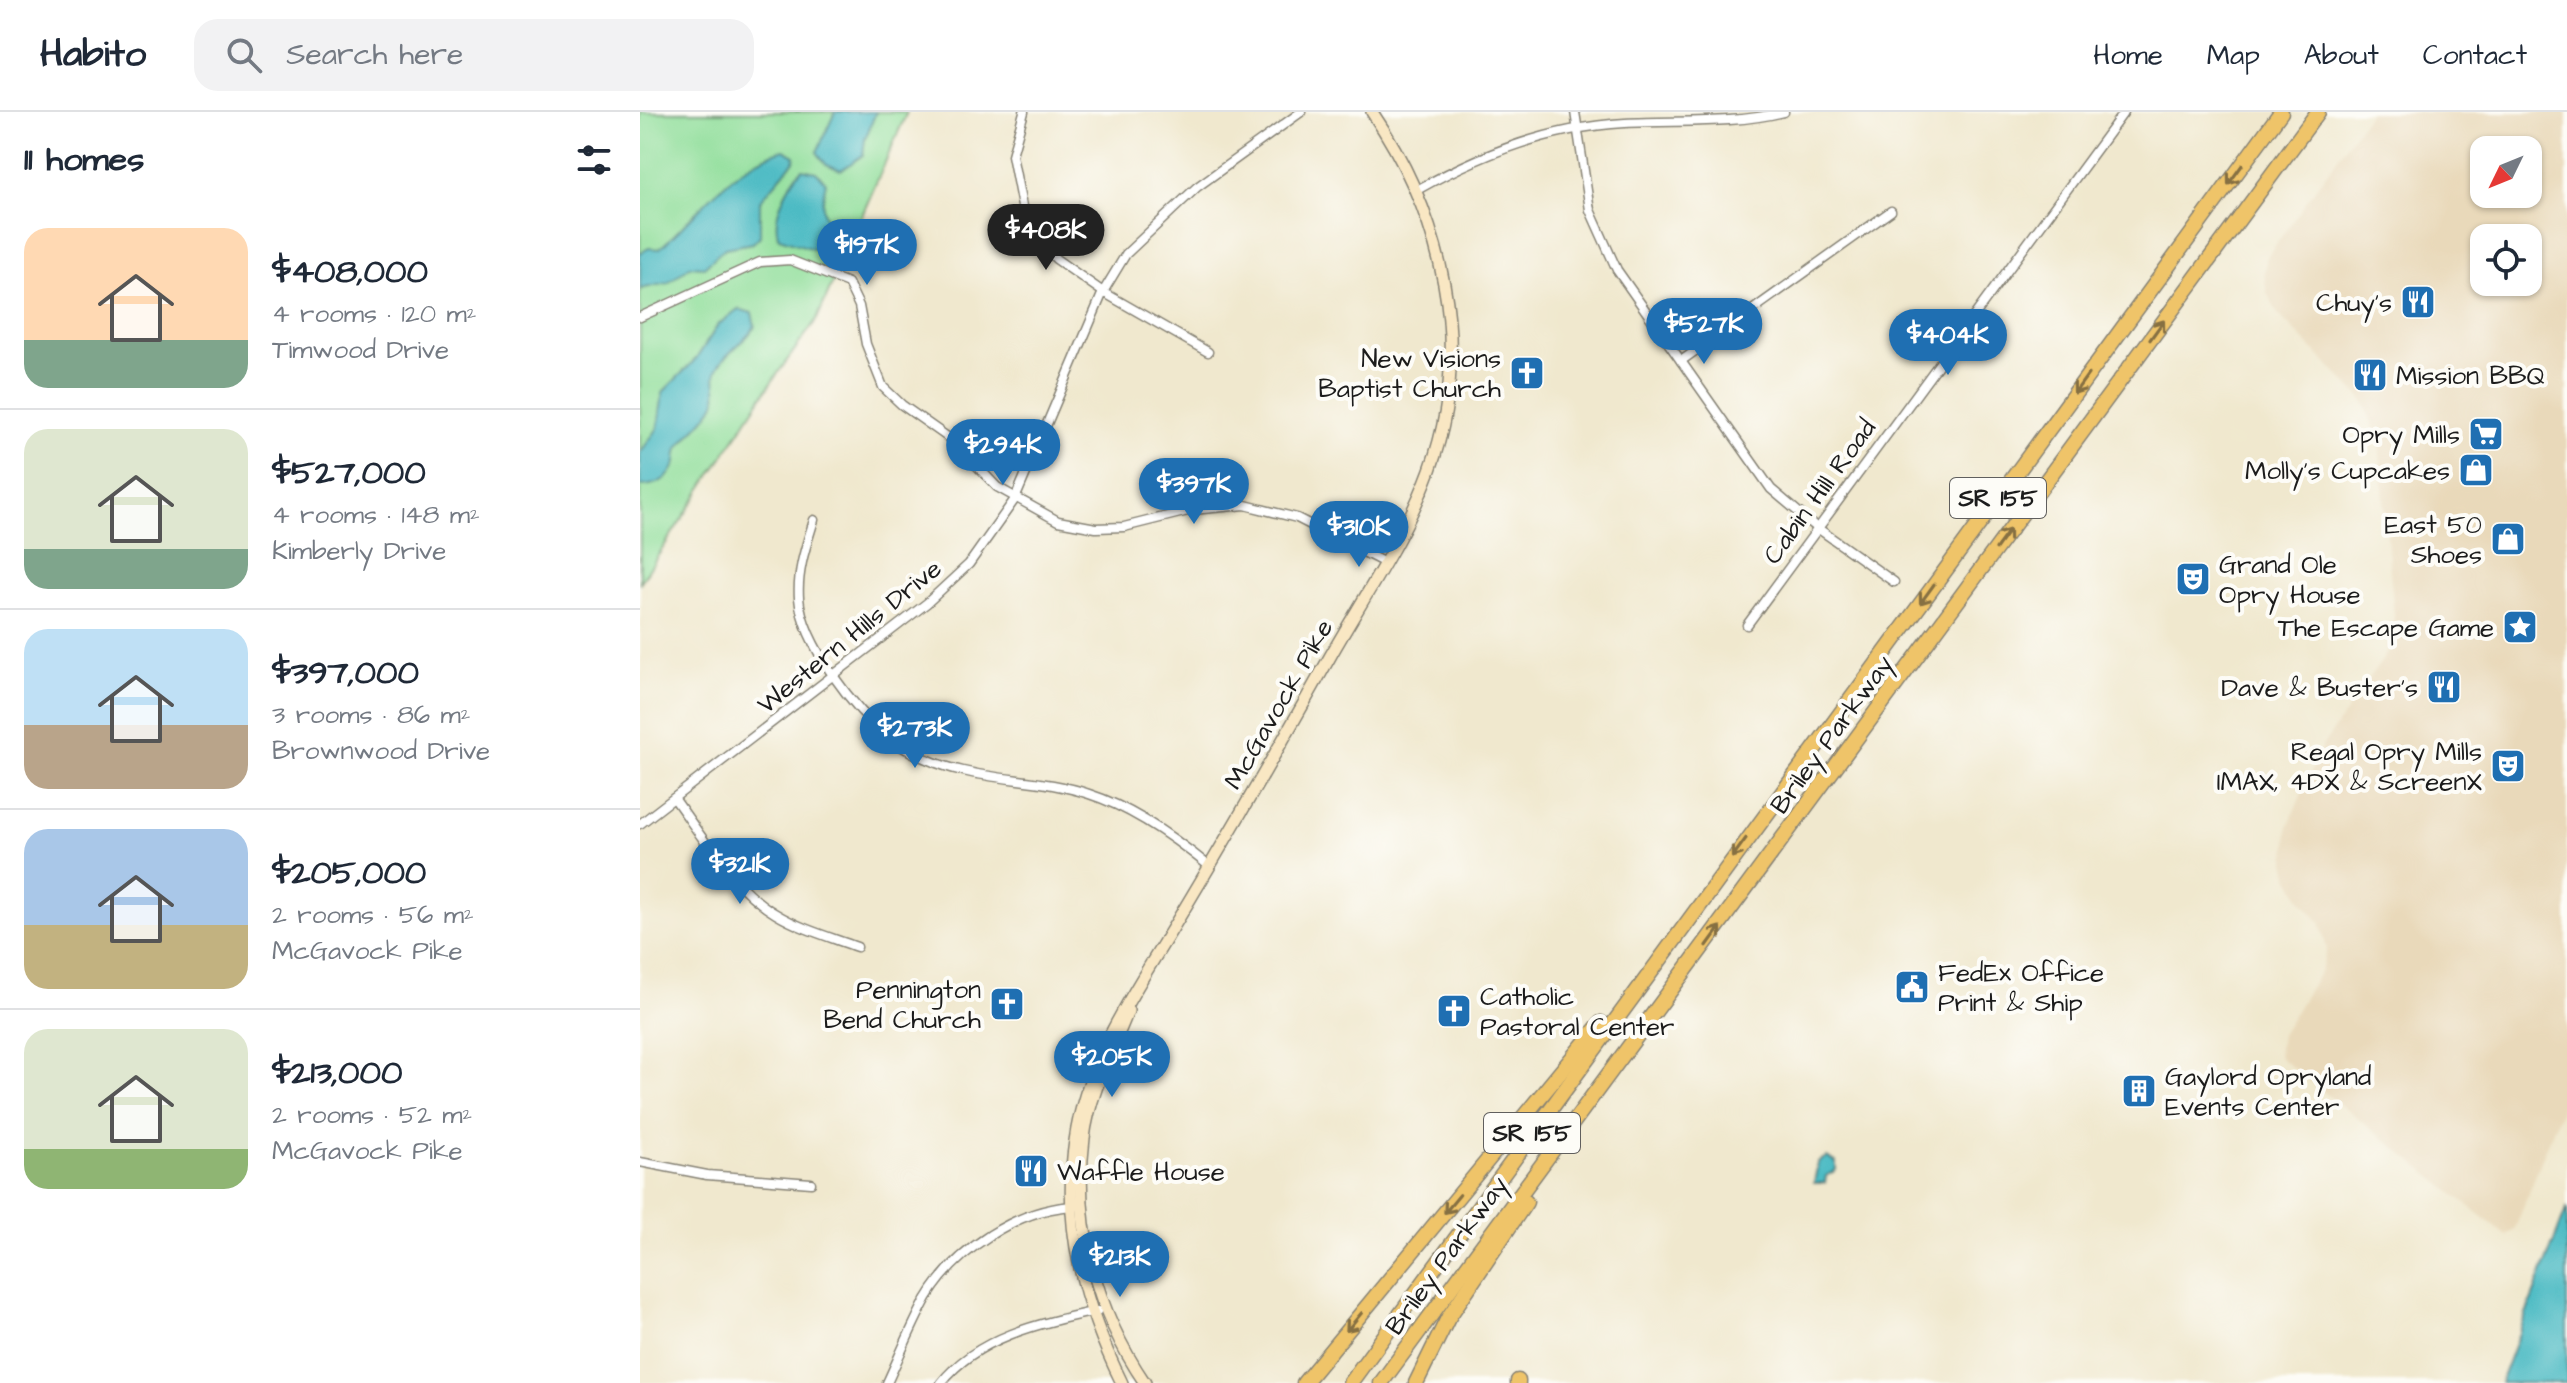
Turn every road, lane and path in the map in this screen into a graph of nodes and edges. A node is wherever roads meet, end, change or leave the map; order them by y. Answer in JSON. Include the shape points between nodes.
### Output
{"nodes":[{"id":1,"x":1024,"y":112,"type":"edge"},
{"id":2,"x":1301,"y":112,"type":"edge"},
{"id":3,"x":1372,"y":112,"type":"edge"},
{"id":4,"x":1575,"y":112,"type":"edge"},
{"id":5,"x":1784,"y":112,"type":"edge"},
{"id":6,"x":2124,"y":112,"type":"edge"},
{"id":7,"x":2281,"y":112,"type":"edge"},
{"id":8,"x":2318,"y":112,"type":"edge"},
{"id":9,"x":1578,"y":127,"type":"junction"},
{"id":10,"x":1417,"y":190,"type":"junction"},
{"id":11,"x":1891,"y":211,"type":"dead end"},
{"id":12,"x":1103,"y":292,"type":"junction"},
{"id":13,"x":640,"y":317,"type":"edge"},
{"id":14,"x":1208,"y":352,"type":"dead end"},
{"id":15,"x":1681,"y":361,"type":"junction"},
{"id":16,"x":1015,"y":499,"type":"junction"},
{"id":17,"x":814,"y":520,"type":"dead end"},
{"id":18,"x":1816,"y":527,"type":"junction"},
{"id":19,"x":1383,"y":562,"type":"junction"},
{"id":20,"x":1894,"y":582,"type":"dead end"},
{"id":21,"x":1747,"y":625,"type":"dead end"},
{"id":22,"x":835,"y":675,"type":"junction"},
{"id":23,"x":674,"y":798,"type":"junction"},
{"id":24,"x":640,"y":824,"type":"edge"},
{"id":25,"x":1209,"y":866,"type":"junction"},
{"id":26,"x":1714,"y":883,"type":"junction"},
{"id":27,"x":857,"y":947,"type":"dead end"},
{"id":28,"x":1608,"y":1078,"type":"junction"},
{"id":29,"x":640,"y":1162,"type":"edge"},
{"id":30,"x":811,"y":1183,"type":"dead end"},
{"id":31,"x":1076,"y":1206,"type":"junction"},
{"id":32,"x":1105,"y":1309,"type":"junction"},
{"id":33,"x":1092,"y":1312,"type":"junction"},
{"id":34,"x":887,"y":1383,"type":"edge"},
{"id":35,"x":941,"y":1383,"type":"edge"},
{"id":36,"x":1122,"y":1383,"type":"edge"},
{"id":37,"x":1145,"y":1383,"type":"edge"},
{"id":38,"x":1304,"y":1383,"type":"edge"},
{"id":39,"x":1350,"y":1383,"type":"edge"},
{"id":40,"x":1381,"y":1383,"type":"edge"},
{"id":41,"x":1416,"y":1383,"type":"edge"}],
"edges":[{"from":1,"to":12,"type":"street","via":[[1012,155],[1026,227],[1056,259]]},
{"from":2,"to":12,"type":"street","name":"Western Hills Drive","via":[[1153,225],[1126,254]]},
{"from":3,"to":10,"type":"main road","name":"McGavock Pike"},
{"from":4,"to":9,"type":"street"},
{"from":5,"to":9,"type":"street","via":[[1726,122]]},
{"from":6,"to":18,"type":"street","name":"Cabin Hill Road"},
{"from":7,"to":26,"type":"highway","name":"Briley Parkway","number":"SR 155","one_way":true},
{"from":28,"to":8,"type":"highway","name":"Briley Parkway","number":"SR 155","one_way":true},
{"from":9,"to":10,"type":"street","via":[[1506,148]]},
{"from":9,"to":15,"type":"street","via":[[1590,210],[1617,270]]},
{"from":10,"to":19,"type":"main road","name":"McGavock Pike","via":[[1446,287],[1449,377],[1430,471]]},
{"from":11,"to":15,"type":"street"},
{"from":12,"to":14,"type":"street"},
{"from":12,"to":16,"type":"street","name":"Western Hills Drive"},
{"from":13,"to":16,"type":"street","via":[[760,262],[790,260],[832,274],[848,283],[859,306],[866,344],[883,387],[953,441]]},
{"from":15,"to":18,"type":"street","via":[[1771,489]]},
{"from":16,"to":19,"type":"street","via":[[1058,521],[1096,528],[1245,505],[1297,518]]},
{"from":16,"to":22,"type":"street","name":"Western Hills Drive","via":[[969,564]]},
{"from":17,"to":22,"type":"street","via":[[800,566],[799,600],[814,648]]},
{"from":18,"to":20,"type":"street"},
{"from":18,"to":21,"type":"street","name":"Cabin Hill Road"},
{"from":19,"to":25,"type":"main road","name":"McGavock Pike"},
{"from":22,"to":23,"type":"street","name":"Western Hills Drive"},
{"from":22,"to":25,"type":"street","via":[[893,741],[961,771],[1092,795]]},
{"from":23,"to":24,"type":"street","name":"Western Hills Drive"},
{"from":23,"to":27,"type":"street","via":[[725,869],[760,903]]},
{"from":25,"to":31,"type":"main road","name":"McGavock Pike","via":[[1135,991],[1097,1089],[1084,1137]]},
{"from":26,"to":38,"type":"highway","one_way":true},
{"from":26,"to":39,"type":"highway","name":"Briley Parkway","number":"SR 155"},
{"from":28,"to":40,"type":"highway","name":"Briley Parkway","number":"SR 155"},
{"from":28,"to":41,"type":"highway","via":[[1448,1318]]},
{"from":29,"to":30,"type":"street","via":[[707,1175]]},
{"from":31,"to":32,"type":"main road"},
{"from":31,"to":33,"type":"main road","name":"McGavock Pike","via":[[1074,1247]]},
{"from":31,"to":34,"type":"street","via":[[1038,1211],[1007,1226],[946,1273],[927,1299]]},
{"from":32,"to":33,"type":"street"},
{"from":32,"to":37,"type":"main road"},
{"from":33,"to":35,"type":"street","via":[[1000,1337],[965,1358]]},
{"from":33,"to":36,"type":"main road","name":"McGavock Pike"}]}
